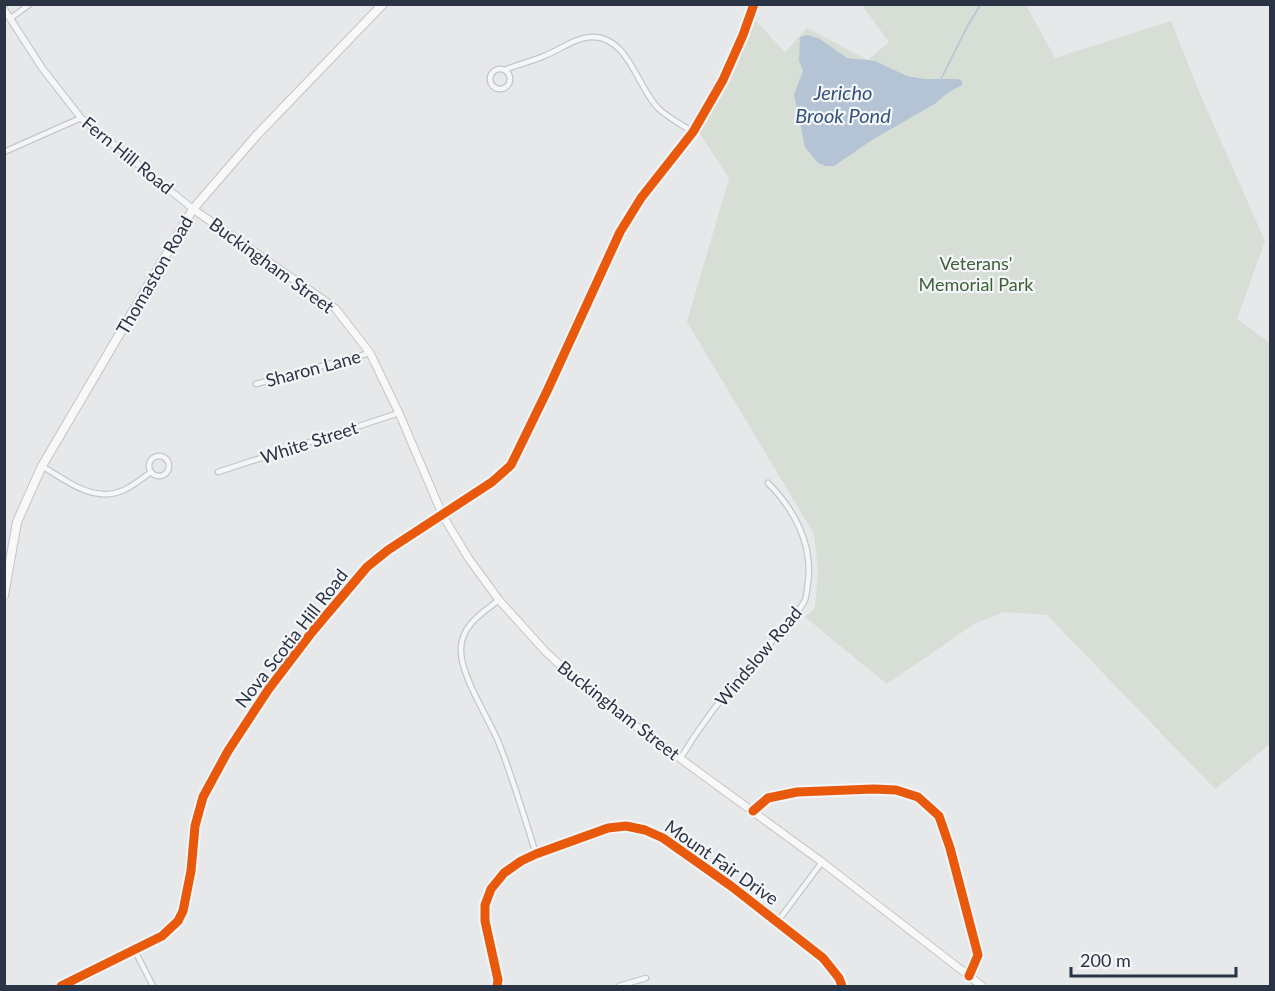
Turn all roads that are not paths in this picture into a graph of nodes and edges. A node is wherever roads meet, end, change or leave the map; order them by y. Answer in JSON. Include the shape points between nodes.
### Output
{"nodes":[{"id":1,"x":30,"y":4,"type":"edge"},
{"id":2,"x":384,"y":4,"type":"edge"},
{"id":3,"x":754,"y":4,"type":"edge"},
{"id":4,"x":4,"y":9,"type":"edge"},
{"id":5,"x":11,"y":18,"type":"junction"},
{"id":6,"x":505,"y":70,"type":"junction"},
{"id":7,"x":81,"y":118,"type":"junction"},
{"id":8,"x":693,"y":132,"type":"junction"},
{"id":9,"x":4,"y":152,"type":"edge"},
{"id":10,"x":194,"y":209,"type":"junction"},
{"id":11,"x":370,"y":353,"type":"junction"},
{"id":12,"x":256,"y":384,"type":"dead end"},
{"id":13,"x":399,"y":413,"type":"junction"},
{"id":14,"x":42,"y":466,"type":"junction"},
{"id":15,"x":151,"y":472,"type":"junction"},
{"id":16,"x":218,"y":472,"type":"dead end"},
{"id":17,"x":768,"y":483,"type":"dead end"},
{"id":18,"x":443,"y":516,"type":"junction"},
{"id":19,"x":4,"y":595,"type":"edge"},
{"id":20,"x":499,"y":600,"type":"junction"},
{"id":21,"x":680,"y":759,"type":"junction"},
{"id":22,"x":753,"y":811,"type":"junction"},
{"id":23,"x":537,"y":854,"type":"junction"},
{"id":24,"x":822,"y":862,"type":"junction"},
{"id":25,"x":778,"y":921,"type":"junction"},
{"id":26,"x":134,"y":949,"type":"junction"},
{"id":27,"x":969,"y":976,"type":"junction"},
{"id":28,"x":646,"y":978,"type":"dead end"},
{"id":29,"x":61,"y":987,"type":"edge"},
{"id":30,"x":153,"y":987,"type":"edge"},
{"id":31,"x":497,"y":987,"type":"edge"},
{"id":32,"x":619,"y":987,"type":"edge"},
{"id":33,"x":842,"y":987,"type":"edge"},
{"id":34,"x":982,"y":987,"type":"edge"}],
"edges":[{"from":1,"to":5,"type":"street"},
{"from":2,"to":10,"type":"main road","name":"Thomaston Road","via":[[256,136]]},
{"from":3,"to":8,"type":"street","name":"Nova Scotia Hill Road","via":[[723,80]]},
{"from":4,"to":5,"type":"street","name":"Fern Hill Road"},
{"from":5,"to":7,"type":"street","name":"Fern Hill Road","via":[[42,68]]},
{"from":6,"to":6,"type":"street","via":[[496,70],[491,75],[491,84],[496,89],[509,84]]},
{"from":6,"to":8,"type":"street","via":[[576,40],[608,40],[620,48],[657,107]]},
{"from":7,"to":9,"type":"street"},
{"from":7,"to":10,"type":"street","name":"Fern Hill Road"},
{"from":8,"to":18,"type":"street","name":"Nova Scotia Hill Road","via":[[641,198],[620,232],[511,465]]},
{"from":10,"to":11,"type":"main road","name":"Buckingham Street","via":[[335,308]]},
{"from":10,"to":14,"type":"main road","name":"Thomaston Road"},
{"from":11,"to":12,"type":"street","name":"Sharon Lane"},
{"from":11,"to":13,"type":"main road","name":"Buckingham Street"},
{"from":13,"to":16,"type":"street","name":"White Street"},
{"from":13,"to":18,"type":"main road","name":"Buckingham Street"},
{"from":14,"to":15,"type":"street","via":[[97,494],[120,492]]},
{"from":14,"to":19,"type":"main road","name":"Thomaston Road","via":[[17,522]]},
{"from":15,"to":15,"type":"street","via":[[158,476],[166,474],[170,468],[168,460],[161,456],[153,458]]},
{"from":17,"to":21,"type":"street","name":"Windslow Road","via":[[796,519],[807,549],[806,600],[726,692]]},
{"from":18,"to":20,"type":"main road","name":"Buckingham Street"},
{"from":18,"to":26,"type":"street","name":"Nova Scotia Hill Road","via":[[367,567],[268,690],[203,797],[178,921],[162,936]]},
{"from":20,"to":21,"type":"main road","name":"Buckingham Street","via":[[589,692]]},
{"from":20,"to":23,"type":"street","via":[[465,630],[463,667],[499,743]]},
{"from":21,"to":22,"type":"main road","name":"Buckingham Street"},
{"from":22,"to":24,"type":"main road","name":"Buckingham Street"},
{"from":22,"to":27,"type":"street","via":[[768,798],[797,792],[874,789],[918,797],[939,816],[950,848],[978,955]]},
{"from":23,"to":25,"type":"street","name":"Mount Fair Drive","via":[[608,828],[645,830],[663,838]]},
{"from":23,"to":31,"type":"street","name":"Mount Fair Drive","via":[[504,873],[491,889],[485,905]]},
{"from":24,"to":25,"type":"street"},
{"from":24,"to":27,"type":"main road","name":"Buckingham Street"},
{"from":25,"to":33,"type":"street","name":"Mount Fair Drive","via":[[824,958]]},
{"from":26,"to":29,"type":"street","name":"Nova Scotia Hill Road"},
{"from":26,"to":30,"type":"street"},
{"from":27,"to":34,"type":"main road","name":"Buckingham Street"},
{"from":28,"to":32,"type":"street"}]}
